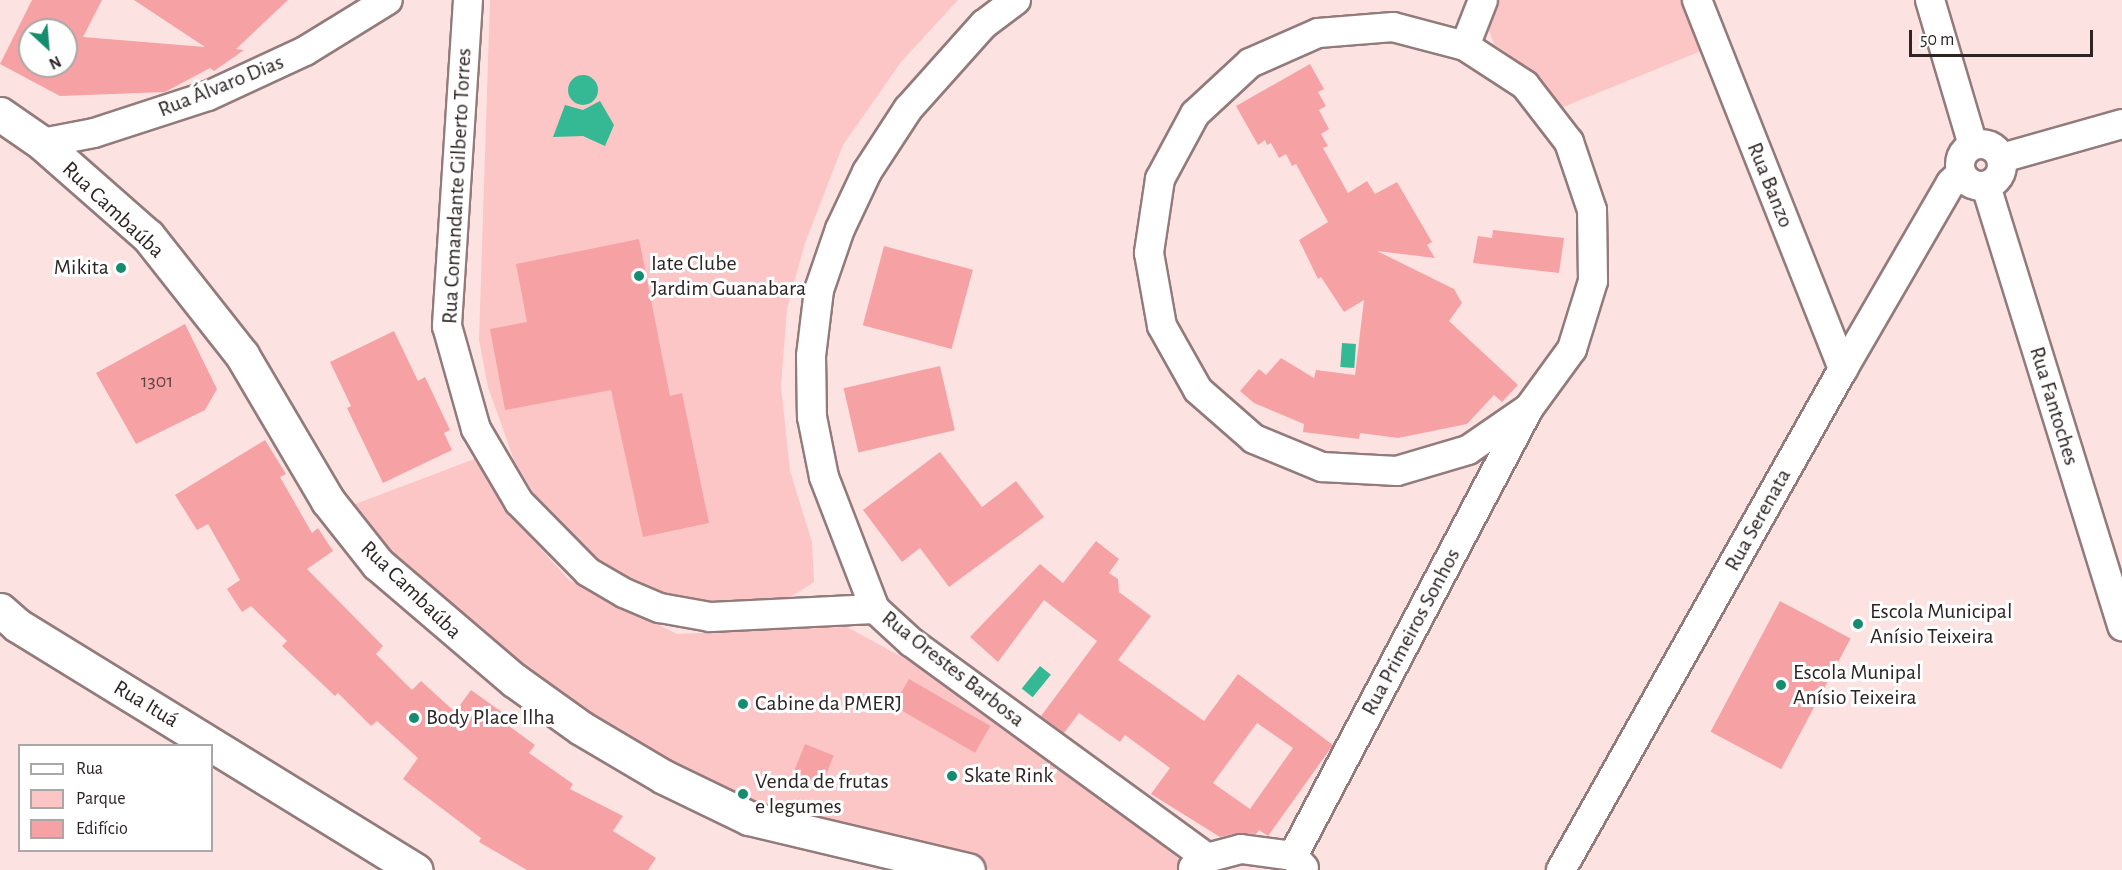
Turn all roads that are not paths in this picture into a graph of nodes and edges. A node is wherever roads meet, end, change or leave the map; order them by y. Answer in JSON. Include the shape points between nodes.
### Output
{"nodes":[{"id":1,"x":388,"y":0,"type":"edge"},
{"id":2,"x":468,"y":0,"type":"edge"},
{"id":3,"x":1016,"y":0,"type":"edge"},
{"id":4,"x":1483,"y":0,"type":"edge"},
{"id":5,"x":1697,"y":0,"type":"edge"},
{"id":6,"x":1930,"y":0,"type":"edge"},
{"id":7,"x":1465,"y":46,"type":"junction"},
{"id":8,"x":0,"y":114,"type":"edge"},
{"id":9,"x":2122,"y":124,"type":"edge"},
{"id":10,"x":42,"y":143,"type":"junction"},
{"id":11,"x":1973,"y":145,"type":"junction"},
{"id":12,"x":2002,"y":158,"type":"junction"},
{"id":13,"x":1961,"y":173,"type":"junction"},
{"id":14,"x":1986,"y":186,"type":"junction"},
{"id":15,"x":1843,"y":369,"type":"junction"},
{"id":16,"x":1529,"y":408,"type":"junction"},
{"id":17,"x":875,"y":609,"type":"junction"},
{"id":18,"x":0,"y":610,"type":"edge"},
{"id":19,"x":2122,"y":626,"type":"edge"},
{"id":20,"x":211,"y":744,"type":"edge"},
{"id":21,"x":213,"y":745,"type":"edge"},
{"id":22,"x":1299,"y":863,"type":"edge"},
{"id":23,"x":1198,"y":864,"type":"edge"},
{"id":24,"x":416,"y":870,"type":"edge"},
{"id":25,"x":968,"y":870,"type":"edge"},
{"id":26,"x":1561,"y":870,"type":"edge"}],
"edges":[{"from":1,"to":10,"type":"street","name":"Rua Álvaro Dias","via":[[305,51],[208,96],[94,134]]},
{"from":2,"to":17,"type":"street","name":"Rua Comandante Gilberto Torres","via":[[447,326],[476,429],[519,502],[588,572],[660,608],[710,617]]},
{"from":3,"to":17,"type":"street","name":"Rua Orestes Barbosa","via":[[984,24],[908,109],[867,172],[840,229],[819,290],[811,356],[812,417],[824,477]]},
{"from":4,"to":7,"type":"street"},
{"from":5,"to":15,"type":"street","name":"Rua Banzo"},
{"from":6,"to":11,"type":"street"},
{"from":7,"to":16,"type":"street","name":"Rua Primeiros Sonhos","via":[[1525,86],[1569,142],[1592,210],[1593,281],[1572,349]]},
{"from":7,"to":16,"type":"street","name":"Rua Primeiros Sonhos","via":[[1393,27],[1318,33],[1250,63],[1196,114],[1160,179],[1149,252],[1152,273],[1162,326],[1198,390],[1254,439],[1322,467],[1397,471],[1468,450]]},
{"from":8,"to":10,"type":"street","name":"Rua Cambaúba"},
{"from":9,"to":12,"type":"street"},
{"from":10,"to":25,"type":"street","name":"Rua Cambaúba","via":[[148,236],[242,356],[328,501],[378,564],[505,674],[581,728],[664,777],[748,818]]},
{"from":11,"to":12,"type":"street","via":[[1986,144]]},
{"from":11,"to":13,"type":"street","via":[[1961,157]]},
{"from":12,"to":14,"type":"street","via":[[2001,173]]},
{"from":13,"to":14,"type":"street","via":[[1971,185]]},
{"from":13,"to":15,"type":"street","name":"Rua Serenata","via":[[1951,183]]},
{"from":14,"to":19,"type":"street","name":"Rua Fantoches"},
{"from":15,"to":26,"type":"street","name":"Rua Serenata"},
{"from":16,"to":22,"type":"street","name":"Rua Primeiros Sonhos"},
{"from":17,"to":23,"type":"street","name":"Rua Orestes Barbosa","via":[[918,648]]},
{"from":18,"to":20,"type":"street","name":"Rua Ituá","via":[[17,625]]},
{"from":21,"to":24,"type":"street","name":"Rua Ituá"},
{"from":22,"to":23,"type":"street","via":[[1241,849]]}]}
